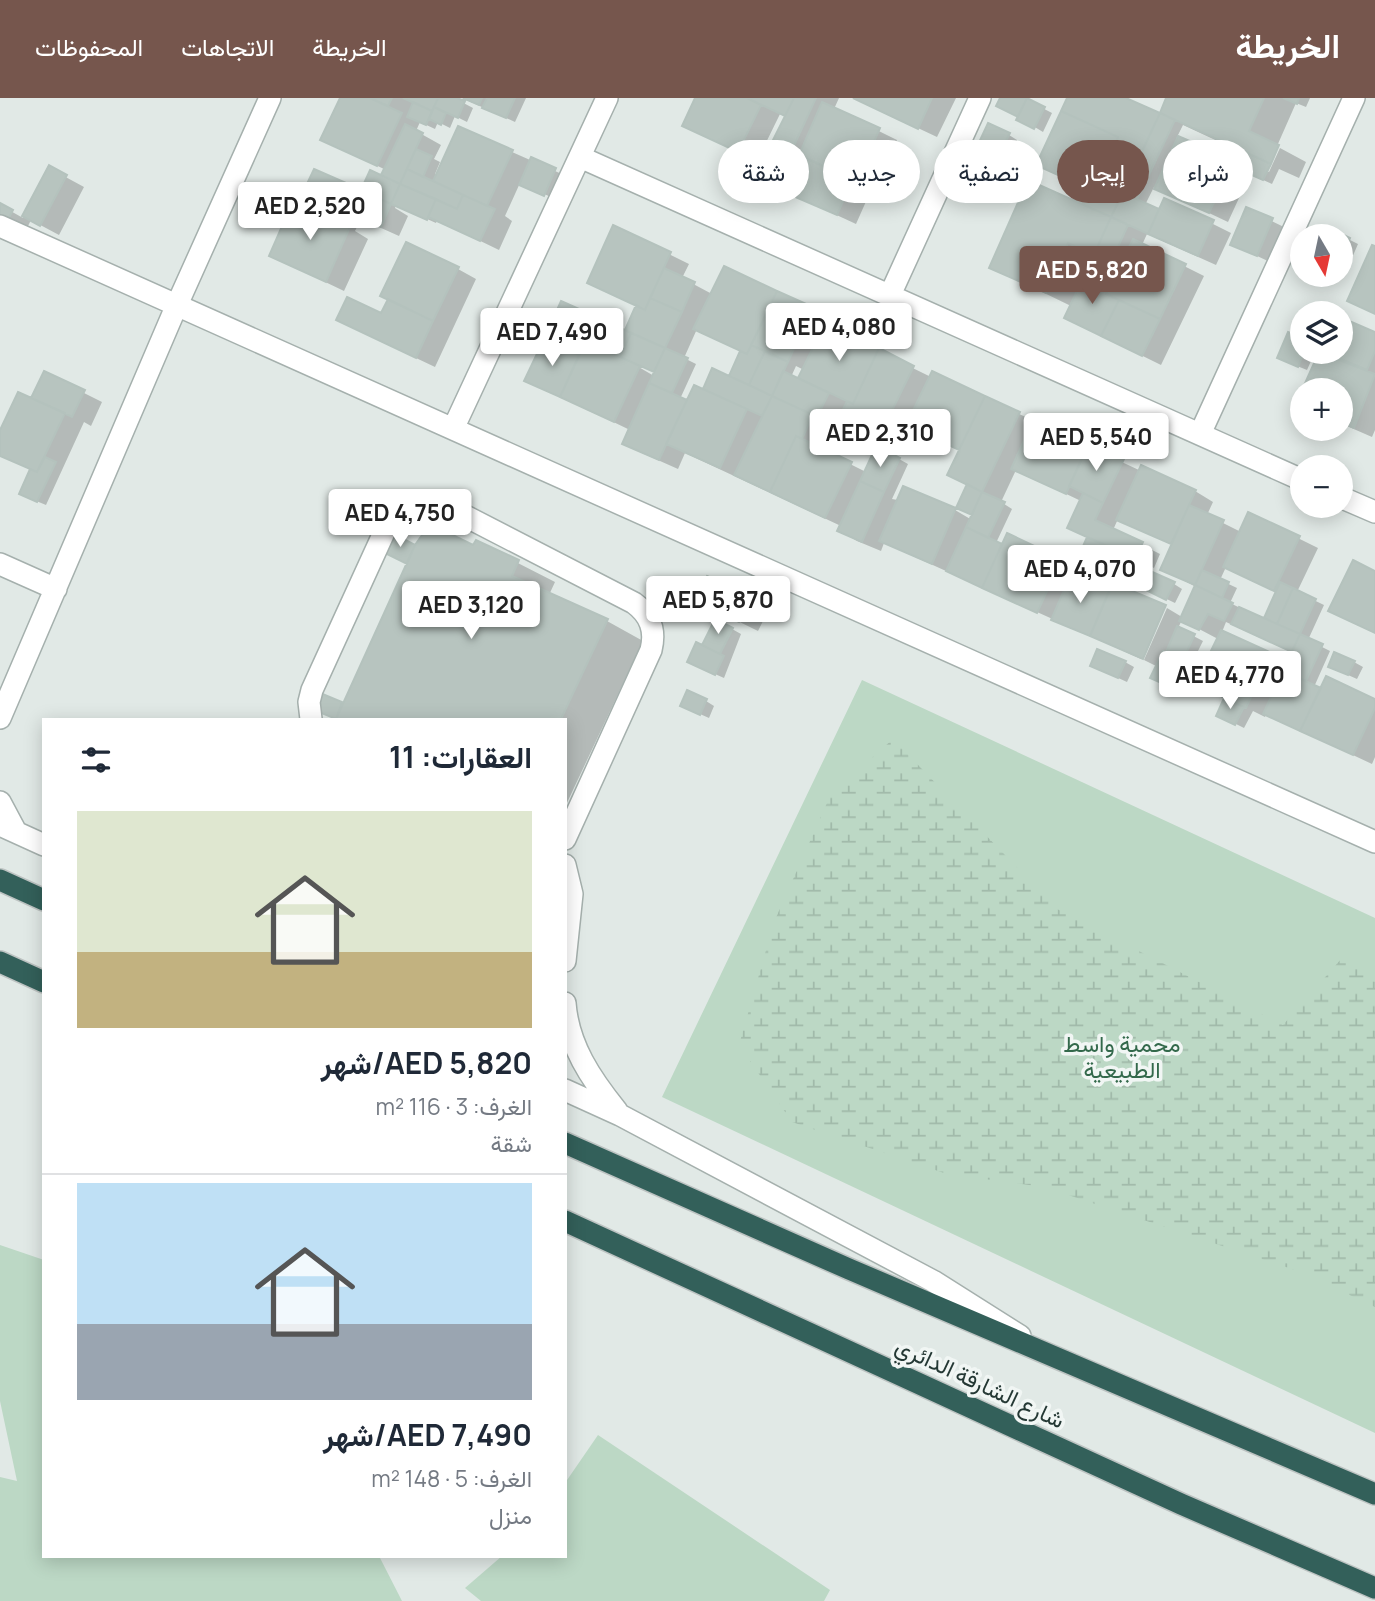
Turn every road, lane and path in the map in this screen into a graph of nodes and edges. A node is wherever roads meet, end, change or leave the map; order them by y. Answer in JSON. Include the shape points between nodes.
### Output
{"nodes":[{"id":1,"x":270,"y":98,"type":"edge"},
{"id":2,"x":607,"y":98,"type":"edge"},
{"id":3,"x":979,"y":98,"type":"edge"},
{"id":4,"x":1354,"y":98,"type":"edge"},
{"id":5,"x":580,"y":157,"type":"junction"},
{"id":6,"x":0,"y":226,"type":"edge"},
{"id":7,"x":890,"y":295,"type":"junction"},
{"id":8,"x":176,"y":307,"type":"junction"},
{"id":9,"x":453,"y":429,"type":"junction"},
{"id":10,"x":1200,"y":434,"type":"junction"},
{"id":11,"x":1290,"y":475,"type":"edge"},
{"id":12,"x":1353,"y":503,"type":"edge"},
{"id":13,"x":1375,"y":512,"type":"edge"},
{"id":14,"x":0,"y":564,"type":"edge"},
{"id":15,"x":56,"y":589,"type":"junction"},
{"id":16,"x":9,"y":670,"type":"edge"},
{"id":17,"x":0,"y":718,"type":"edge"},
{"id":18,"x":311,"y":718,"type":"edge"},
{"id":19,"x":0,"y":802,"type":"edge"},
{"id":20,"x":8,"y":829,"type":"edge"},
{"id":21,"x":567,"y":835,"type":"edge"},
{"id":22,"x":1375,"y":842,"type":"edge"},
{"id":23,"x":42,"y":844,"type":"edge"},
{"id":24,"x":567,"y":873,"type":"edge"},
{"id":25,"x":0,"y":880,"type":"edge"},
{"id":26,"x":42,"y":899,"type":"edge"},
{"id":27,"x":567,"y":942,"type":"edge"},
{"id":28,"x":0,"y":962,"type":"edge"},
{"id":29,"x":42,"y":981,"type":"edge"},
{"id":30,"x":567,"y":1012,"type":"edge"},
{"id":31,"x":567,"y":1091,"type":"edge"},
{"id":32,"x":620,"y":1115,"type":"junction"},
{"id":33,"x":567,"y":1144,"type":"edge"},
{"id":34,"x":567,"y":1222,"type":"edge"},
{"id":35,"x":1048,"y":1354,"type":"junction"},
{"id":36,"x":1375,"y":1494,"type":"edge"},
{"id":37,"x":1375,"y":1588,"type":"edge"}],
"edges":[{"from":1,"to":8,"type":"street"},
{"from":2,"to":5,"type":"street"},
{"from":3,"to":7,"type":"street"},
{"from":4,"to":10,"type":"street"},
{"from":5,"to":7,"type":"street"},
{"from":5,"to":9,"type":"street"},
{"from":6,"to":8,"type":"street"},
{"from":7,"to":10,"type":"street"},
{"from":8,"to":9,"type":"street"},
{"from":8,"to":15,"type":"street"},
{"from":9,"to":22,"type":"street"},
{"from":10,"to":11,"type":"street"},
{"from":12,"to":13,"type":"street"},
{"from":14,"to":15,"type":"street"},
{"from":15,"to":16,"type":"street"},
{"from":16,"to":17,"type":"street"},
{"from":18,"to":21,"type":"street","via":[[312,690],[392,515],[415,501],[442,504],[634,603],[653,629],[651,650]]},
{"from":19,"to":20,"type":"street"},
{"from":20,"to":23,"type":"street"},
{"from":24,"to":27,"type":"street","via":[[572,894]]},
{"from":25,"to":26,"type":"highway"},
{"from":28,"to":29,"type":"highway"},
{"from":30,"to":32,"type":"street","via":[[584,1066]]},
{"from":31,"to":32,"type":"street"},
{"from":32,"to":35,"type":"street","via":[[933,1280]]},
{"from":33,"to":35,"type":"highway"},
{"from":34,"to":37,"type":"highway","name":"شارع الشارقة الدائري"},
{"from":35,"to":36,"type":"highway"}]}
